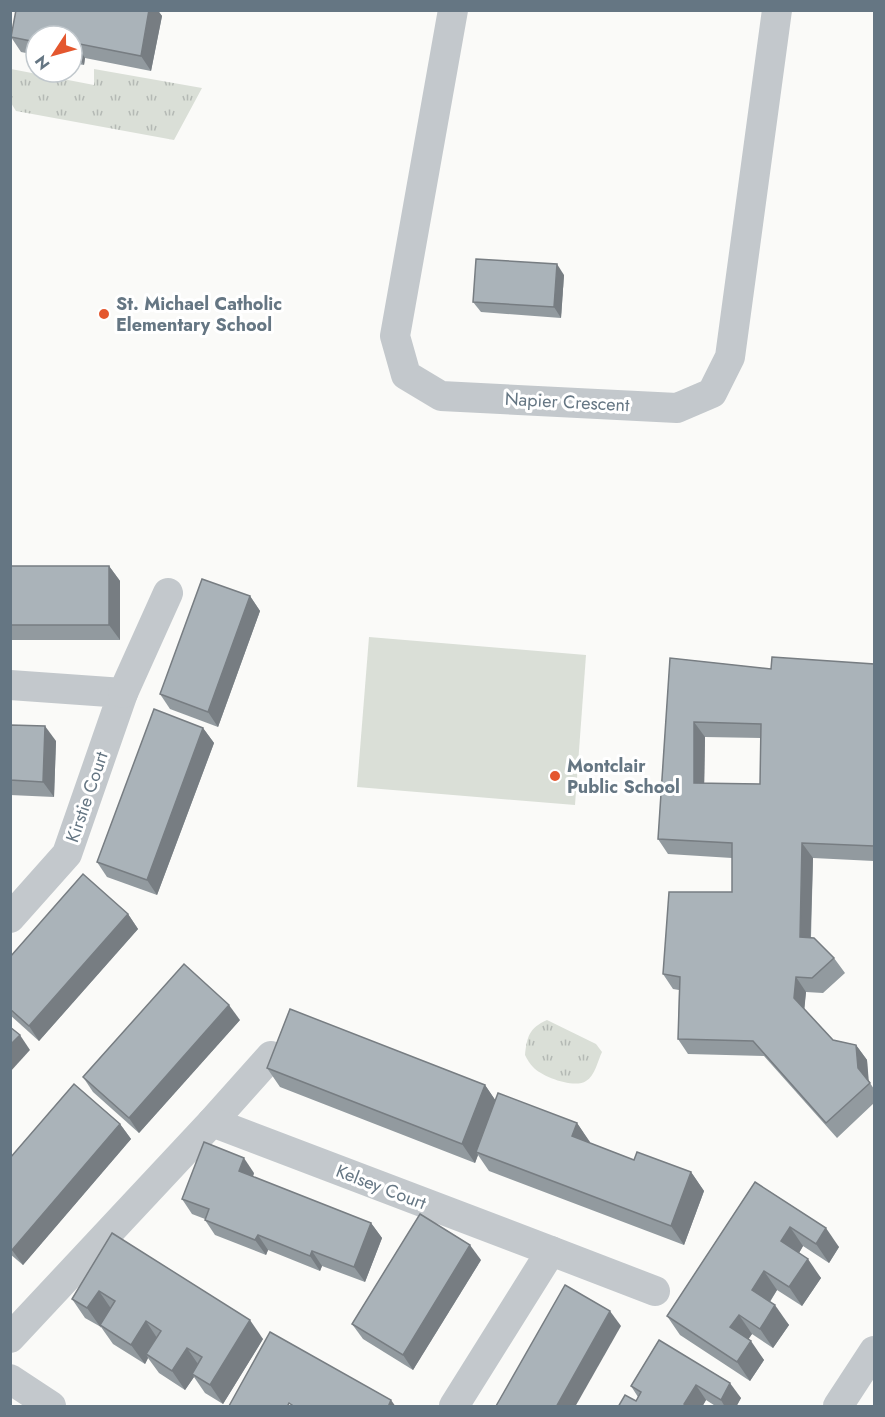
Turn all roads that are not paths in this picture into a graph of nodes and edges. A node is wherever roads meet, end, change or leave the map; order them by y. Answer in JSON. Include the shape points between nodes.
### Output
{"nodes":[{"id":1,"x":453,"y":10,"type":"edge"},
{"id":2,"x":777,"y":10,"type":"edge"},
{"id":3,"x":168,"y":593,"type":"dead end"},
{"id":4,"x":10,"y":686,"type":"edge"},
{"id":5,"x":123,"y":693,"type":"junction"},
{"id":6,"x":10,"y":918,"type":"edge"},
{"id":7,"x":271,"y":1056,"type":"edge"},
{"id":8,"x":212,"y":1122,"type":"junction"},
{"id":9,"x":551,"y":1251,"type":"junction"},
{"id":10,"x":655,"y":1291,"type":"dead end"},
{"id":11,"x":10,"y":1338,"type":"edge"},
{"id":12,"x":874,"y":1351,"type":"edge"},
{"id":13,"x":10,"y":1379,"type":"edge"},
{"id":14,"x":51,"y":1407,"type":"edge"},
{"id":15,"x":454,"y":1407,"type":"edge"},
{"id":16,"x":838,"y":1407,"type":"edge"}],
"edges":[{"from":1,"to":2,"type":"street","name":"Napier Crescent","via":[[395,336],[406,375],[441,396],[677,408],[712,393],[730,357]]},
{"from":3,"to":5,"type":"street","name":"Kirstie Court"},
{"from":4,"to":5,"type":"street"},
{"from":5,"to":6,"type":"street","name":"Kirstie Court","via":[[68,854]]},
{"from":7,"to":8,"type":"street"},
{"from":8,"to":9,"type":"street","name":"Kelsey Court"},
{"from":8,"to":11,"type":"street"},
{"from":9,"to":10,"type":"street","name":"Kelsey Court"},
{"from":9,"to":15,"type":"street"},
{"from":12,"to":16,"type":"street"},
{"from":13,"to":14,"type":"street"}]}
